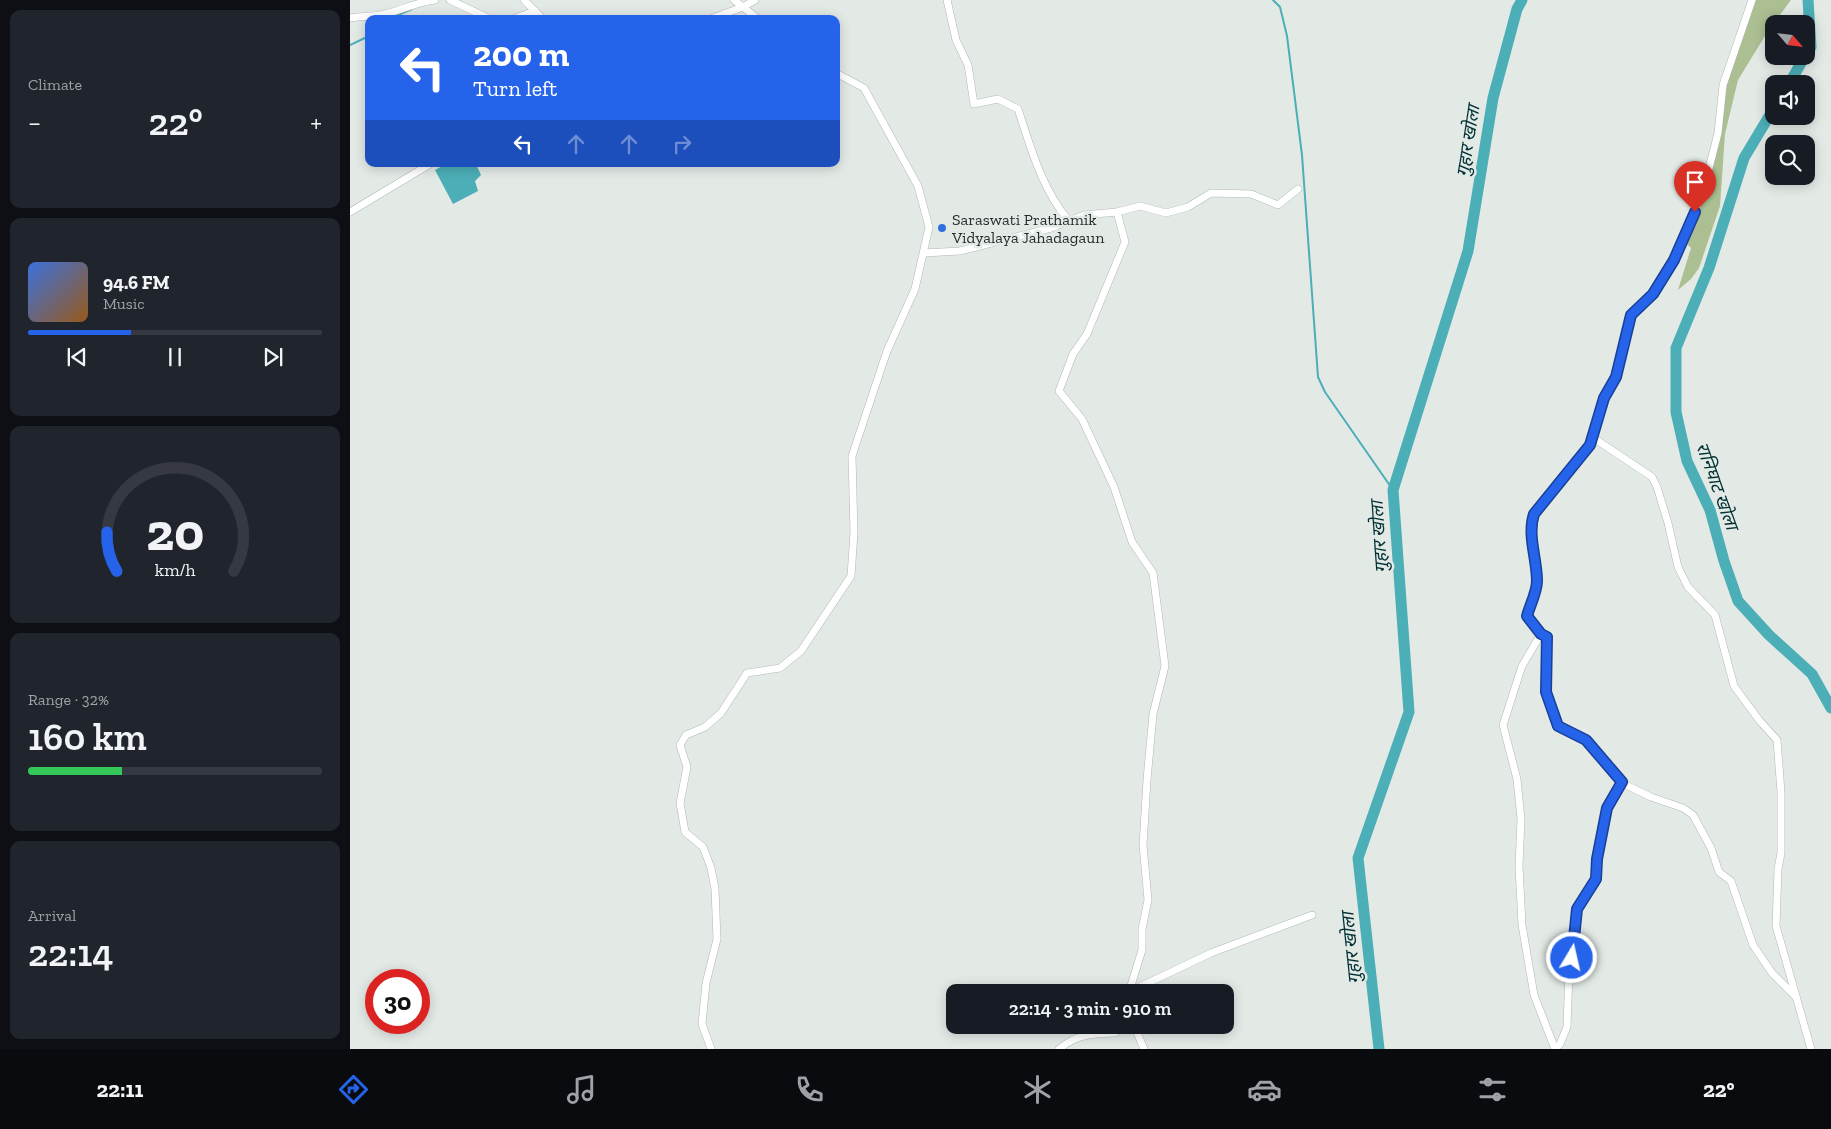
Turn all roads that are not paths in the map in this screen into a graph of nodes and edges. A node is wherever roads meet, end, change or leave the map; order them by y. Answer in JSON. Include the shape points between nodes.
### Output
{"nodes":[{"id":1,"x":435,"y":0,"type":"edge"},
{"id":2,"x":450,"y":0,"type":"edge"},
{"id":3,"x":524,"y":0,"type":"edge"},
{"id":4,"x":734,"y":0,"type":"edge"},
{"id":5,"x":755,"y":0,"type":"edge"},
{"id":6,"x":947,"y":0,"type":"edge"},
{"id":7,"x":1752,"y":0,"type":"edge"},
{"id":8,"x":743,"y":7,"type":"junction"},
{"id":9,"x":535,"y":11,"type":"junction"},
{"id":10,"x":482,"y":15,"type":"edge"},
{"id":11,"x":524,"y":15,"type":"edge"},
{"id":12,"x":539,"y":15,"type":"edge"},
{"id":13,"x":721,"y":15,"type":"edge"},
{"id":14,"x":753,"y":15,"type":"edge"},
{"id":15,"x":350,"y":18,"type":"edge"},
{"id":16,"x":840,"y":75,"type":"edge"},
{"id":17,"x":425,"y":167,"type":"edge"},
{"id":18,"x":1298,"y":189,"type":"dead end"},
{"id":19,"x":350,"y":212,"type":"edge"},
{"id":20,"x":1117,"y":212,"type":"junction"},
{"id":21,"x":1068,"y":220,"type":"junction"},
{"id":22,"x":924,"y":253,"type":"junction"},
{"id":23,"x":1592,"y":437,"type":"junction"},
{"id":24,"x":1541,"y":634,"type":"junction"},
{"id":25,"x":1622,"y":782,"type":"junction"},
{"id":26,"x":1312,"y":915,"type":"dead end"},
{"id":27,"x":1131,"y":984,"type":"edge"},
{"id":28,"x":1146,"y":984,"type":"edge"},
{"id":29,"x":1797,"y":997,"type":"junction"},
{"id":30,"x":1090,"y":1034,"type":"edge"},
{"id":31,"x":1138,"y":1034,"type":"edge"},
{"id":32,"x":711,"y":1049,"type":"edge"},
{"id":33,"x":1059,"y":1049,"type":"edge"},
{"id":34,"x":1144,"y":1049,"type":"edge"},
{"id":35,"x":1555,"y":1049,"type":"edge"},
{"id":36,"x":1811,"y":1049,"type":"edge"}],
"edges":[{"from":1,"to":15,"type":"street","via":[[384,15]]},
{"from":2,"to":10,"type":"street"},
{"from":3,"to":9,"type":"street"},
{"from":4,"to":8,"type":"street"},
{"from":5,"to":8,"type":"street"},
{"from":6,"to":21,"type":"street","via":[[956,40],[968,65],[974,104],[998,100],[1018,109],[1031,154]]},
{"from":7,"to":23,"type":"street","via":[[1723,85],[1718,133],[1689,228],[1653,294],[1631,315],[1616,377],[1604,398]]},
{"from":8,"to":13,"type":"street"},
{"from":8,"to":14,"type":"street"},
{"from":9,"to":11,"type":"street"},
{"from":9,"to":12,"type":"street"},
{"from":16,"to":22,"type":"street","via":[[864,88],[918,186],[928,227]]},
{"from":17,"to":19,"type":"street"},
{"from":18,"to":20,"type":"street","via":[[1278,205],[1251,194],[1211,193],[1188,207],[1166,213],[1140,206]]},
{"from":20,"to":21,"type":"street"},
{"from":20,"to":27,"type":"street","via":[[1125,242],[1087,334],[1073,354],[1059,391],[1082,419],[1114,487],[1132,542],[1153,573],[1165,666],[1154,714],[1147,780],[1143,845],[1148,900],[1142,929],[1142,950]]},
{"from":21,"to":22,"type":"street","via":[[1051,228],[960,251]]},
{"from":22,"to":32,"type":"street","via":[[915,290],[887,351],[852,456],[854,532],[851,576],[801,651],[780,668],[747,673],[721,713],[704,727],[686,735],[680,745],[687,767],[680,803],[685,832],[702,847],[712,868],[715,889],[717,940],[706,983],[702,1024]]},
{"from":23,"to":24,"type":"street","via":[[1590,445],[1532,519],[1530,528],[1537,584],[1527,616]]},
{"from":23,"to":29,"type":"street","via":[[1652,477],[1668,523],[1678,567],[1688,587],[1715,616],[1734,686],[1777,740],[1781,782],[1781,853],[1776,926]]},
{"from":24,"to":25,"type":"street","via":[[1547,637],[1546,692],[1558,726],[1586,740]]},
{"from":24,"to":35,"type":"street","via":[[1522,666],[1503,725],[1518,779],[1522,924],[1534,995]]},
{"from":25,"to":29,"type":"street","via":[[1693,815],[1711,848],[1719,872],[1731,881],[1753,945],[1772,973]]},
{"from":25,"to":35,"type":"street","via":[[1607,808],[1596,879],[1577,909],[1569,971],[1567,1027]]},
{"from":26,"to":28,"type":"street","via":[[1211,953]]},
{"from":29,"to":36,"type":"street"},
{"from":30,"to":33,"type":"street","via":[[1072,1039]]},
{"from":31,"to":34,"type":"street"}]}
